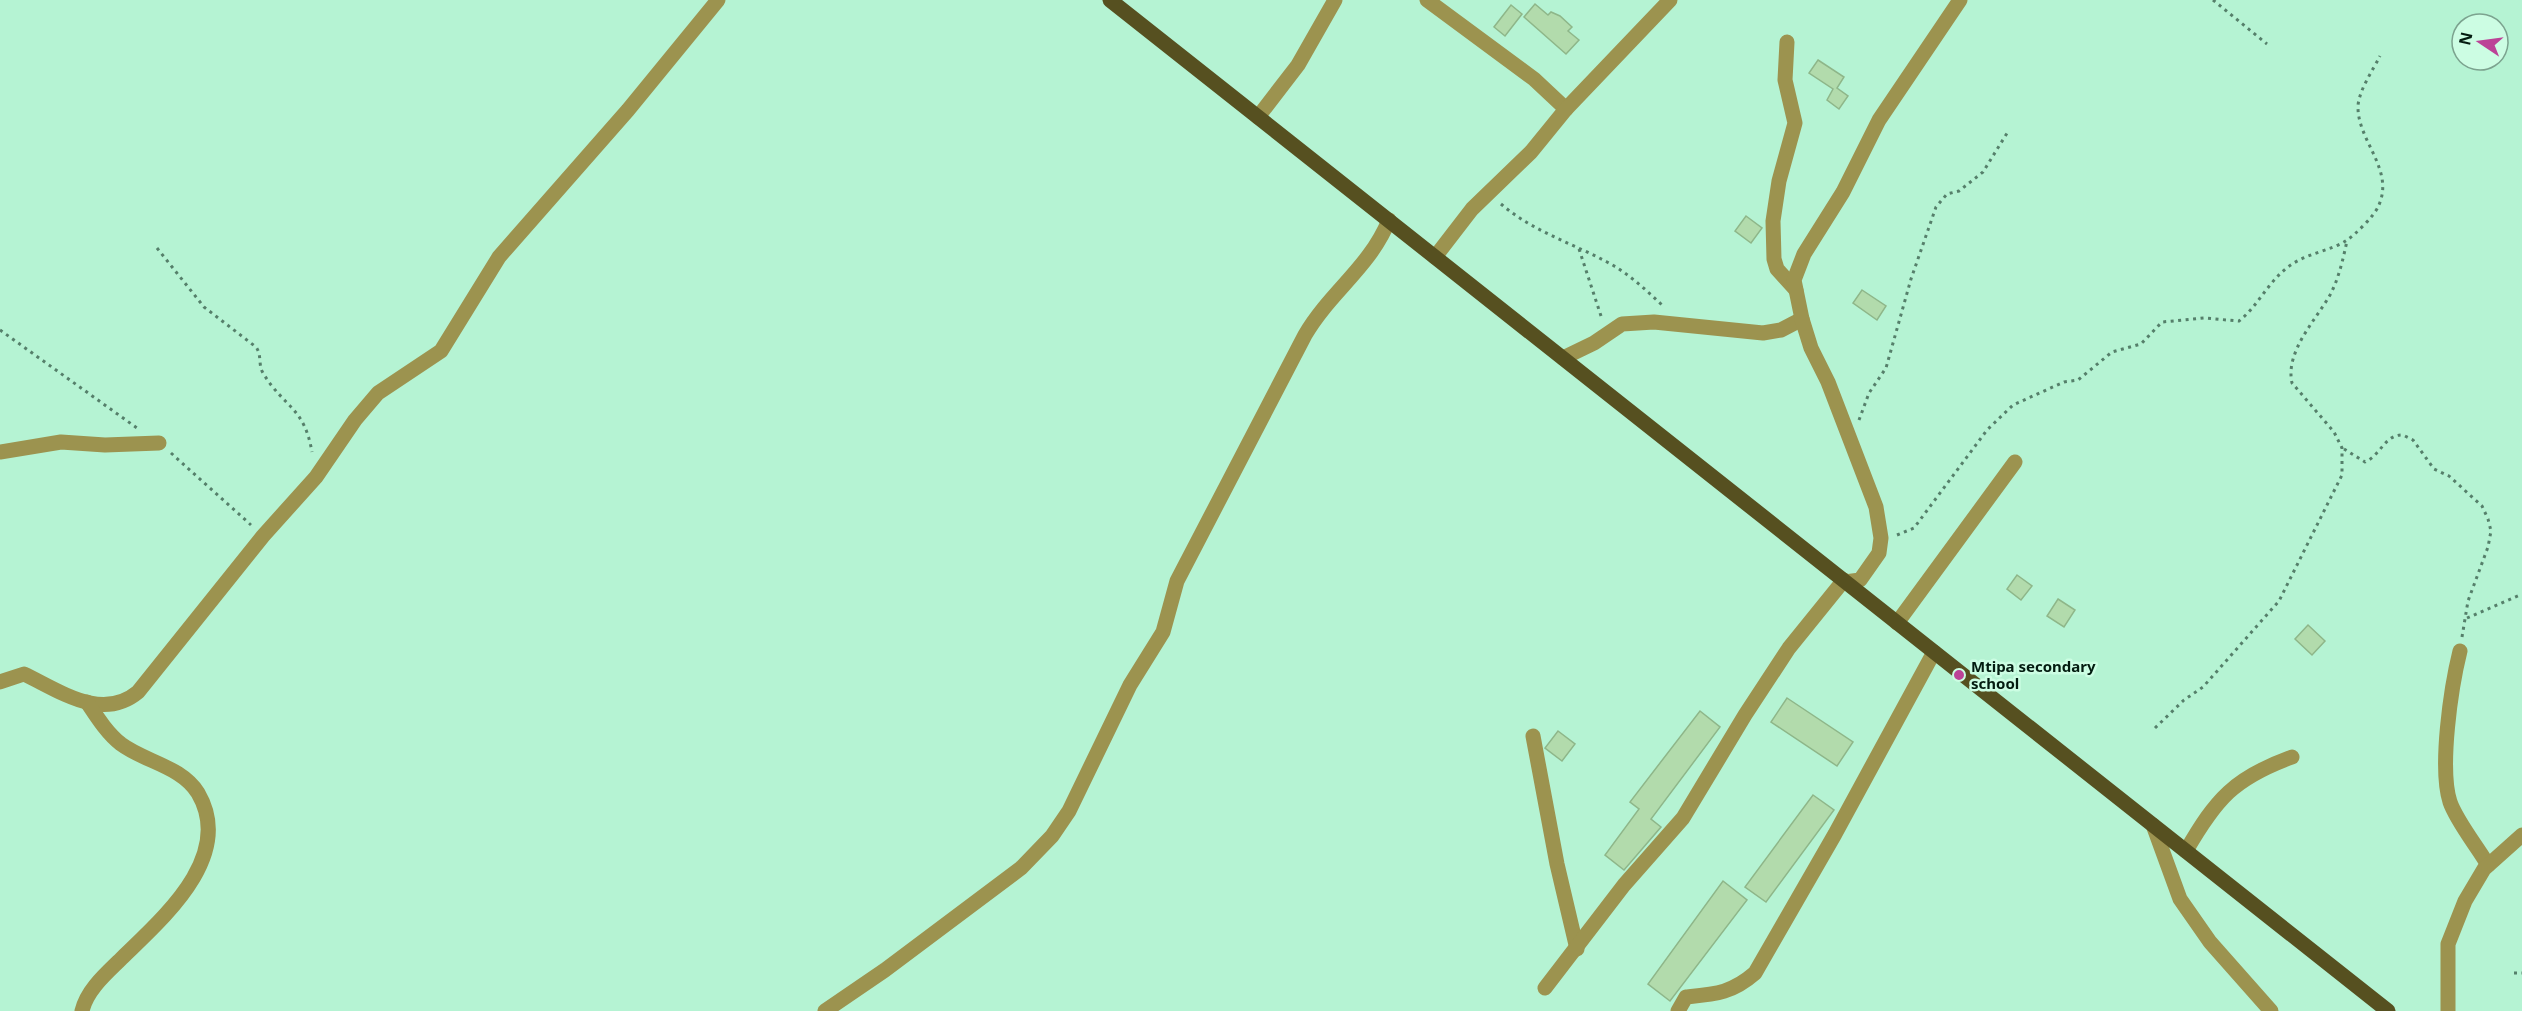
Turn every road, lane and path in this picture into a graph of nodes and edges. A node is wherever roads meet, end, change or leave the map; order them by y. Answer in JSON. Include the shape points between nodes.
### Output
{"nodes":[{"id":1,"x":718,"y":0,"type":"edge"},
{"id":2,"x":1110,"y":0,"type":"edge"},
{"id":3,"x":1335,"y":0,"type":"edge"},
{"id":4,"x":1427,"y":0,"type":"edge"},
{"id":5,"x":1670,"y":0,"type":"edge"},
{"id":6,"x":1960,"y":0,"type":"edge"},
{"id":7,"x":2213,"y":0,"type":"edge"},
{"id":8,"x":1787,"y":42,"type":"dead end"},
{"id":9,"x":2267,"y":44,"type":"dead end"},
{"id":10,"x":2380,"y":56,"type":"dead end"},
{"id":11,"x":1566,"y":109,"type":"junction"},
{"id":12,"x":1258,"y":117,"type":"junction"},
{"id":13,"x":2009,"y":130,"type":"dead end"},
{"id":14,"x":1488,"y":193,"type":"junction"},
{"id":15,"x":1389,"y":220,"type":"junction"},
{"id":16,"x":2347,"y":241,"type":"junction"},
{"id":17,"x":157,"y":248,"type":"dead end"},
{"id":18,"x":1579,"y":248,"type":"junction"},
{"id":19,"x":1436,"y":257,"type":"junction"},
{"id":20,"x":1796,"y":290,"type":"junction"},
{"id":21,"x":1802,"y":319,"type":"junction"},
{"id":22,"x":1683,"y":325,"type":"junction"},
{"id":23,"x":1606,"y":332,"type":"junction"},
{"id":24,"x":1563,"y":358,"type":"junction"},
{"id":25,"x":1851,"y":441,"type":"junction"},
{"id":26,"x":159,"y":443,"type":"dead end"},
{"id":27,"x":2342,"y":448,"type":"junction"},
{"id":28,"x":0,"y":452,"type":"edge"},
{"id":29,"x":2015,"y":462,"type":"dead end"},
{"id":30,"x":316,"y":477,"type":"junction"},
{"id":31,"x":1881,"y":538,"type":"junction"},
{"id":32,"x":1844,"y":581,"type":"junction"},
{"id":33,"x":2522,"y":594,"type":"edge"},
{"id":34,"x":2467,"y":618,"type":"junction"},
{"id":35,"x":1897,"y":623,"type":"junction"},
{"id":36,"x":2460,"y":651,"type":"joint"},
{"id":37,"x":1934,"y":652,"type":"junction"},
{"id":38,"x":0,"y":682,"type":"edge"},
{"id":39,"x":87,"y":702,"type":"junction"},
{"id":40,"x":2155,"y":728,"type":"dead end"},
{"id":41,"x":1533,"y":736,"type":"dead end"},
{"id":42,"x":2292,"y":757,"type":"dead end"},
{"id":43,"x":2153,"y":825,"type":"junction"},
{"id":44,"x":2522,"y":835,"type":"edge"},
{"id":45,"x":2186,"y":851,"type":"junction"},
{"id":46,"x":2488,"y":865,"type":"junction"},
{"id":47,"x":1577,"y":949,"type":"junction"},
{"id":48,"x":2514,"y":973,"type":"dead end"},
{"id":49,"x":2522,"y":973,"type":"edge"},
{"id":50,"x":1545,"y":988,"type":"dead end"},
{"id":51,"x":82,"y":1011,"type":"edge"},
{"id":52,"x":825,"y":1011,"type":"edge"},
{"id":53,"x":1678,"y":1011,"type":"edge"},
{"id":54,"x":2271,"y":1011,"type":"edge"},
{"id":55,"x":2388,"y":1011,"type":"edge"},
{"id":56,"x":2448,"y":1011,"type":"edge"}],
"edges":[{"from":1,"to":30,"type":"street","via":[[628,110],[499,256],[441,351],[378,393]]},
{"from":2,"to":12,"type":"main road"},
{"from":3,"to":12,"type":"street","via":[[1298,64]]},
{"from":4,"to":11,"type":"street","via":[[1534,80]]},
{"from":5,"to":11,"type":"street"},
{"from":6,"to":20,"type":"street","via":[[1878,120],[1843,192],[1804,254],[1794,280]]},
{"from":7,"to":9,"type":"path"},
{"from":8,"to":20,"type":"street","via":[[1786,86],[1795,123],[1779,181],[1773,221],[1774,259]]},
{"from":10,"to":16,"type":"path","via":[[2358,104],[2359,118],[2382,177],[2379,205],[2372,218]]},
{"from":11,"to":14,"type":"street","via":[[1531,152]]},
{"from":12,"to":15,"type":"main road"},
{"from":13,"to":25,"type":"path","via":[[1983,172],[1959,191],[1940,199],[1911,279],[1886,368],[1869,393]]},
{"from":14,"to":18,"type":"path","via":[[1528,224]]},
{"from":14,"to":19,"type":"street"},
{"from":15,"to":19,"type":"main road"},
{"from":15,"to":52,"type":"street","via":[[1368,260],[1318,312],[1305,335],[1177,581],[1163,632],[1130,685],[1070,811],[1021,868]]},
{"from":16,"to":27,"type":"path","via":[[2331,293],[2304,337],[2290,374],[2292,383],[2318,410]]},
{"from":16,"to":31,"type":"path","via":[[2289,266],[2239,321],[2204,318],[2162,322],[2141,344],[2112,352],[2078,380],[2064,382],[2013,405],[1988,430],[1914,528]]},
{"from":17,"to":30,"type":"path","via":[[204,307],[260,352],[262,372],[307,427]]},
{"from":18,"to":22,"type":"path","via":[[1632,278]]},
{"from":18,"to":23,"type":"path"},
{"from":19,"to":24,"type":"main road"},
{"from":20,"to":21,"type":"street"},
{"from":21,"to":22,"type":"street","via":[[1781,330],[1763,333]]},
{"from":21,"to":25,"type":"street"},
{"from":22,"to":23,"type":"street","via":[[1654,321],[1622,324]]},
{"from":23,"to":24,"type":"street","via":[[1594,343]]},
{"from":24,"to":32,"type":"main road"},
{"from":25,"to":31,"type":"street","via":[[1876,507]]},
{"from":26,"to":28,"type":"street","via":[[61,442]]},
{"from":27,"to":34,"type":"path","via":[[2365,462],[2389,438],[2403,435],[2413,440],[2434,469],[2449,476],[2482,506],[2491,531],[2468,601]]},
{"from":27,"to":40,"type":"path","via":[[2342,475],[2278,601],[2221,668]]},
{"from":29,"to":35,"type":"street"},
{"from":30,"to":39,"type":"street","via":[[263,536],[138,692],[125,702],[104,706]]},
{"from":31,"to":32,"type":"street","via":[[1879,553],[1860,580]]},
{"from":32,"to":35,"type":"main road"},
{"from":32,"to":47,"type":"street","via":[[1789,648],[1683,818],[1624,885]]},
{"from":33,"to":34,"type":"path"},
{"from":34,"to":36,"type":"path"},
{"from":35,"to":37,"type":"main road"},
{"from":36,"to":46,"type":"street","via":[[2454,675],[2446,781],[2451,804]]},
{"from":37,"to":43,"type":"main road"},
{"from":37,"to":53,"type":"street","via":[[1755,973],[1726,992],[1686,997]]},
{"from":38,"to":39,"type":"street","via":[[24,674]]},
{"from":39,"to":51,"type":"street","via":[[122,745],[182,777],[197,792],[207,814],[209,833],[208,848],[192,878],[90,993]]},
{"from":41,"to":47,"type":"street"},
{"from":42,"to":45,"type":"street","via":[[2267,766],[2227,791],[2210,810]]},
{"from":43,"to":45,"type":"main road"},
{"from":43,"to":54,"type":"street","via":[[2180,899],[2216,949]]},
{"from":44,"to":46,"type":"street"},
{"from":45,"to":55,"type":"main road"},
{"from":46,"to":56,"type":"street","via":[[2465,901],[2448,944]]},
{"from":47,"to":50,"type":"street"},
{"from":48,"to":49,"type":"path"}]}
